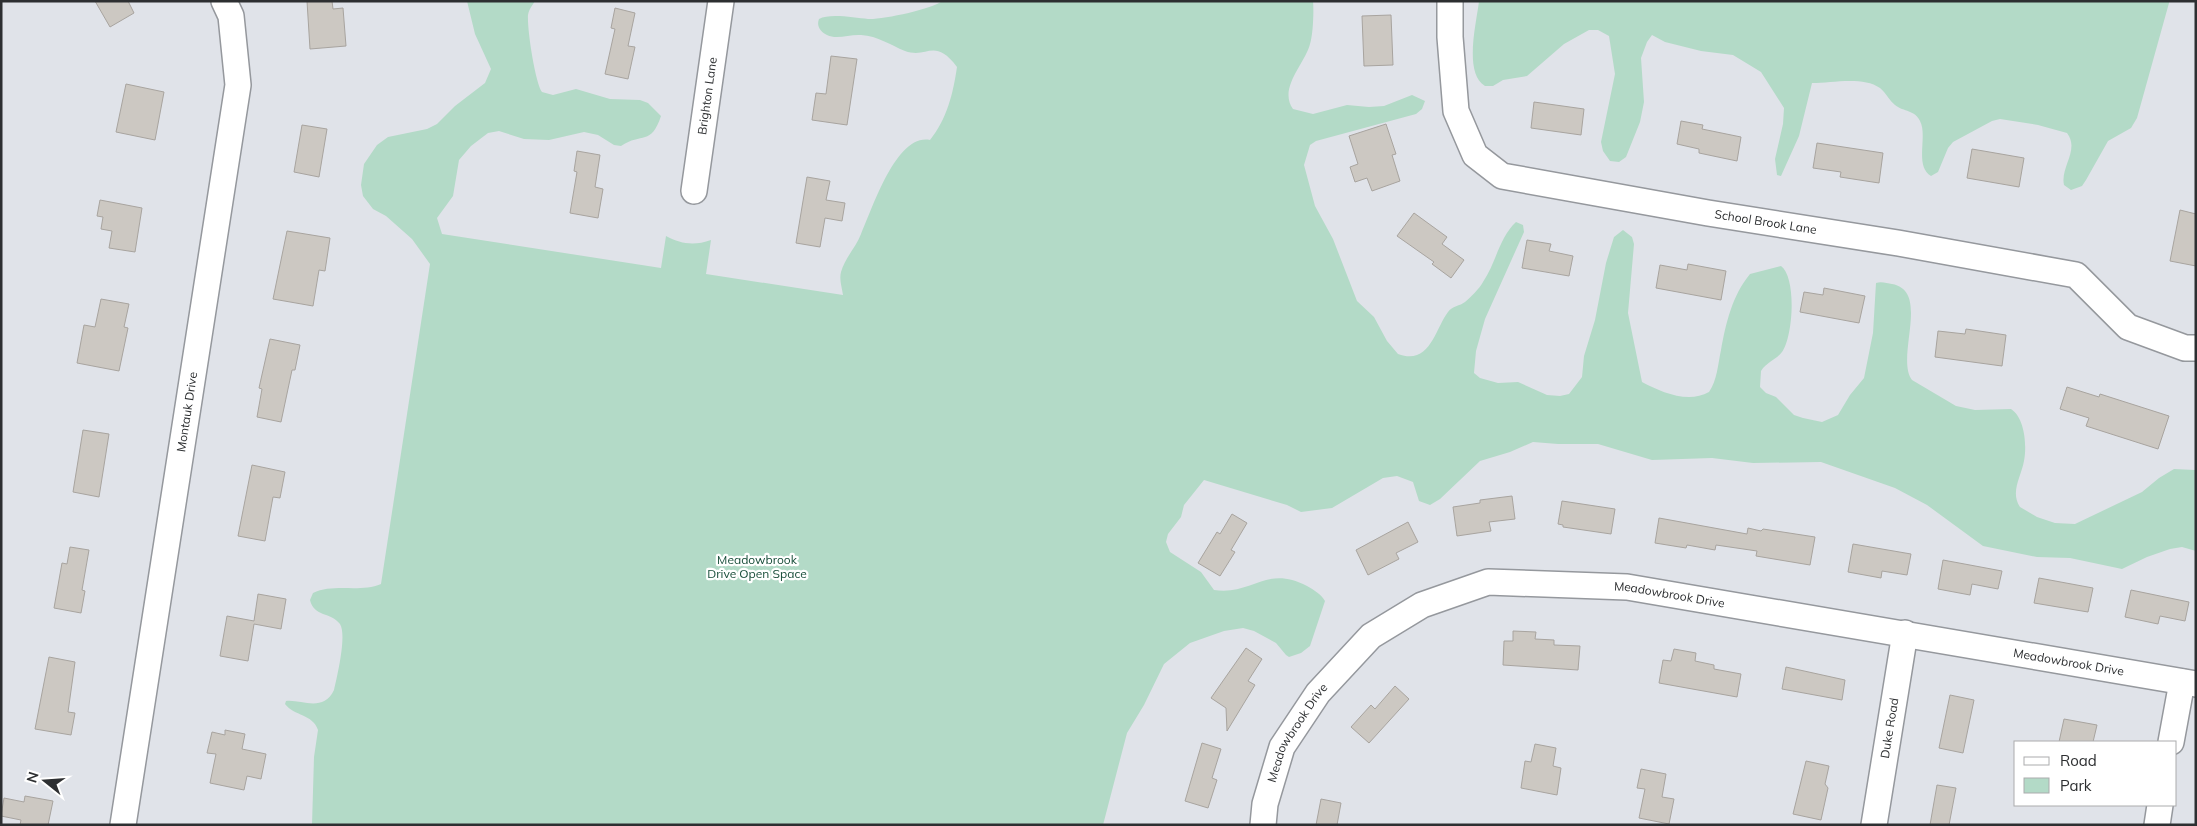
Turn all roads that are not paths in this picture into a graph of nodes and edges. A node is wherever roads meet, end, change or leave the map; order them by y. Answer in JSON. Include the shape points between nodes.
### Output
{"nodes":[{"id":1,"x":224,"y":1,"type":"edge"},
{"id":2,"x":721,"y":1,"type":"edge"},
{"id":3,"x":1450,"y":1,"type":"edge"},
{"id":4,"x":694,"y":191,"type":"dead end"},
{"id":5,"x":2196,"y":348,"type":"edge"},
{"id":6,"x":1905,"y":633,"type":"junction"},
{"id":7,"x":2189,"y":683,"type":"edge"},
{"id":8,"x":2171,"y":741,"type":"edge"},
{"id":9,"x":2160,"y":806,"type":"edge"},
{"id":10,"x":123,"y":825,"type":"edge"},
{"id":11,"x":1263,"y":825,"type":"edge"},
{"id":12,"x":1874,"y":825,"type":"edge"},
{"id":13,"x":2157,"y":825,"type":"edge"}],
"edges":[{"from":1,"to":10,"type":"street","name":"Montauk Drive","via":[[231,16],[238,85]]},
{"from":2,"to":4,"type":"street","name":"Brighton Lane"},
{"from":3,"to":5,"type":"street","name":"School Brook Lane","via":[[1456,111],[1475,155],[1502,176],[2076,275],[2128,327],[2185,348]]},
{"from":6,"to":7,"type":"street","name":"Meadowbrook Drive"},
{"from":6,"to":11,"type":"street","name":"Meadowbrook Drive","via":[[1626,587],[1488,582],[1422,605],[1370,636],[1318,693],[1282,747],[1265,804]]},
{"from":6,"to":12,"type":"street","name":"Duke Road"},
{"from":7,"to":8,"type":"street"},
{"from":9,"to":13,"type":"street"}]}
